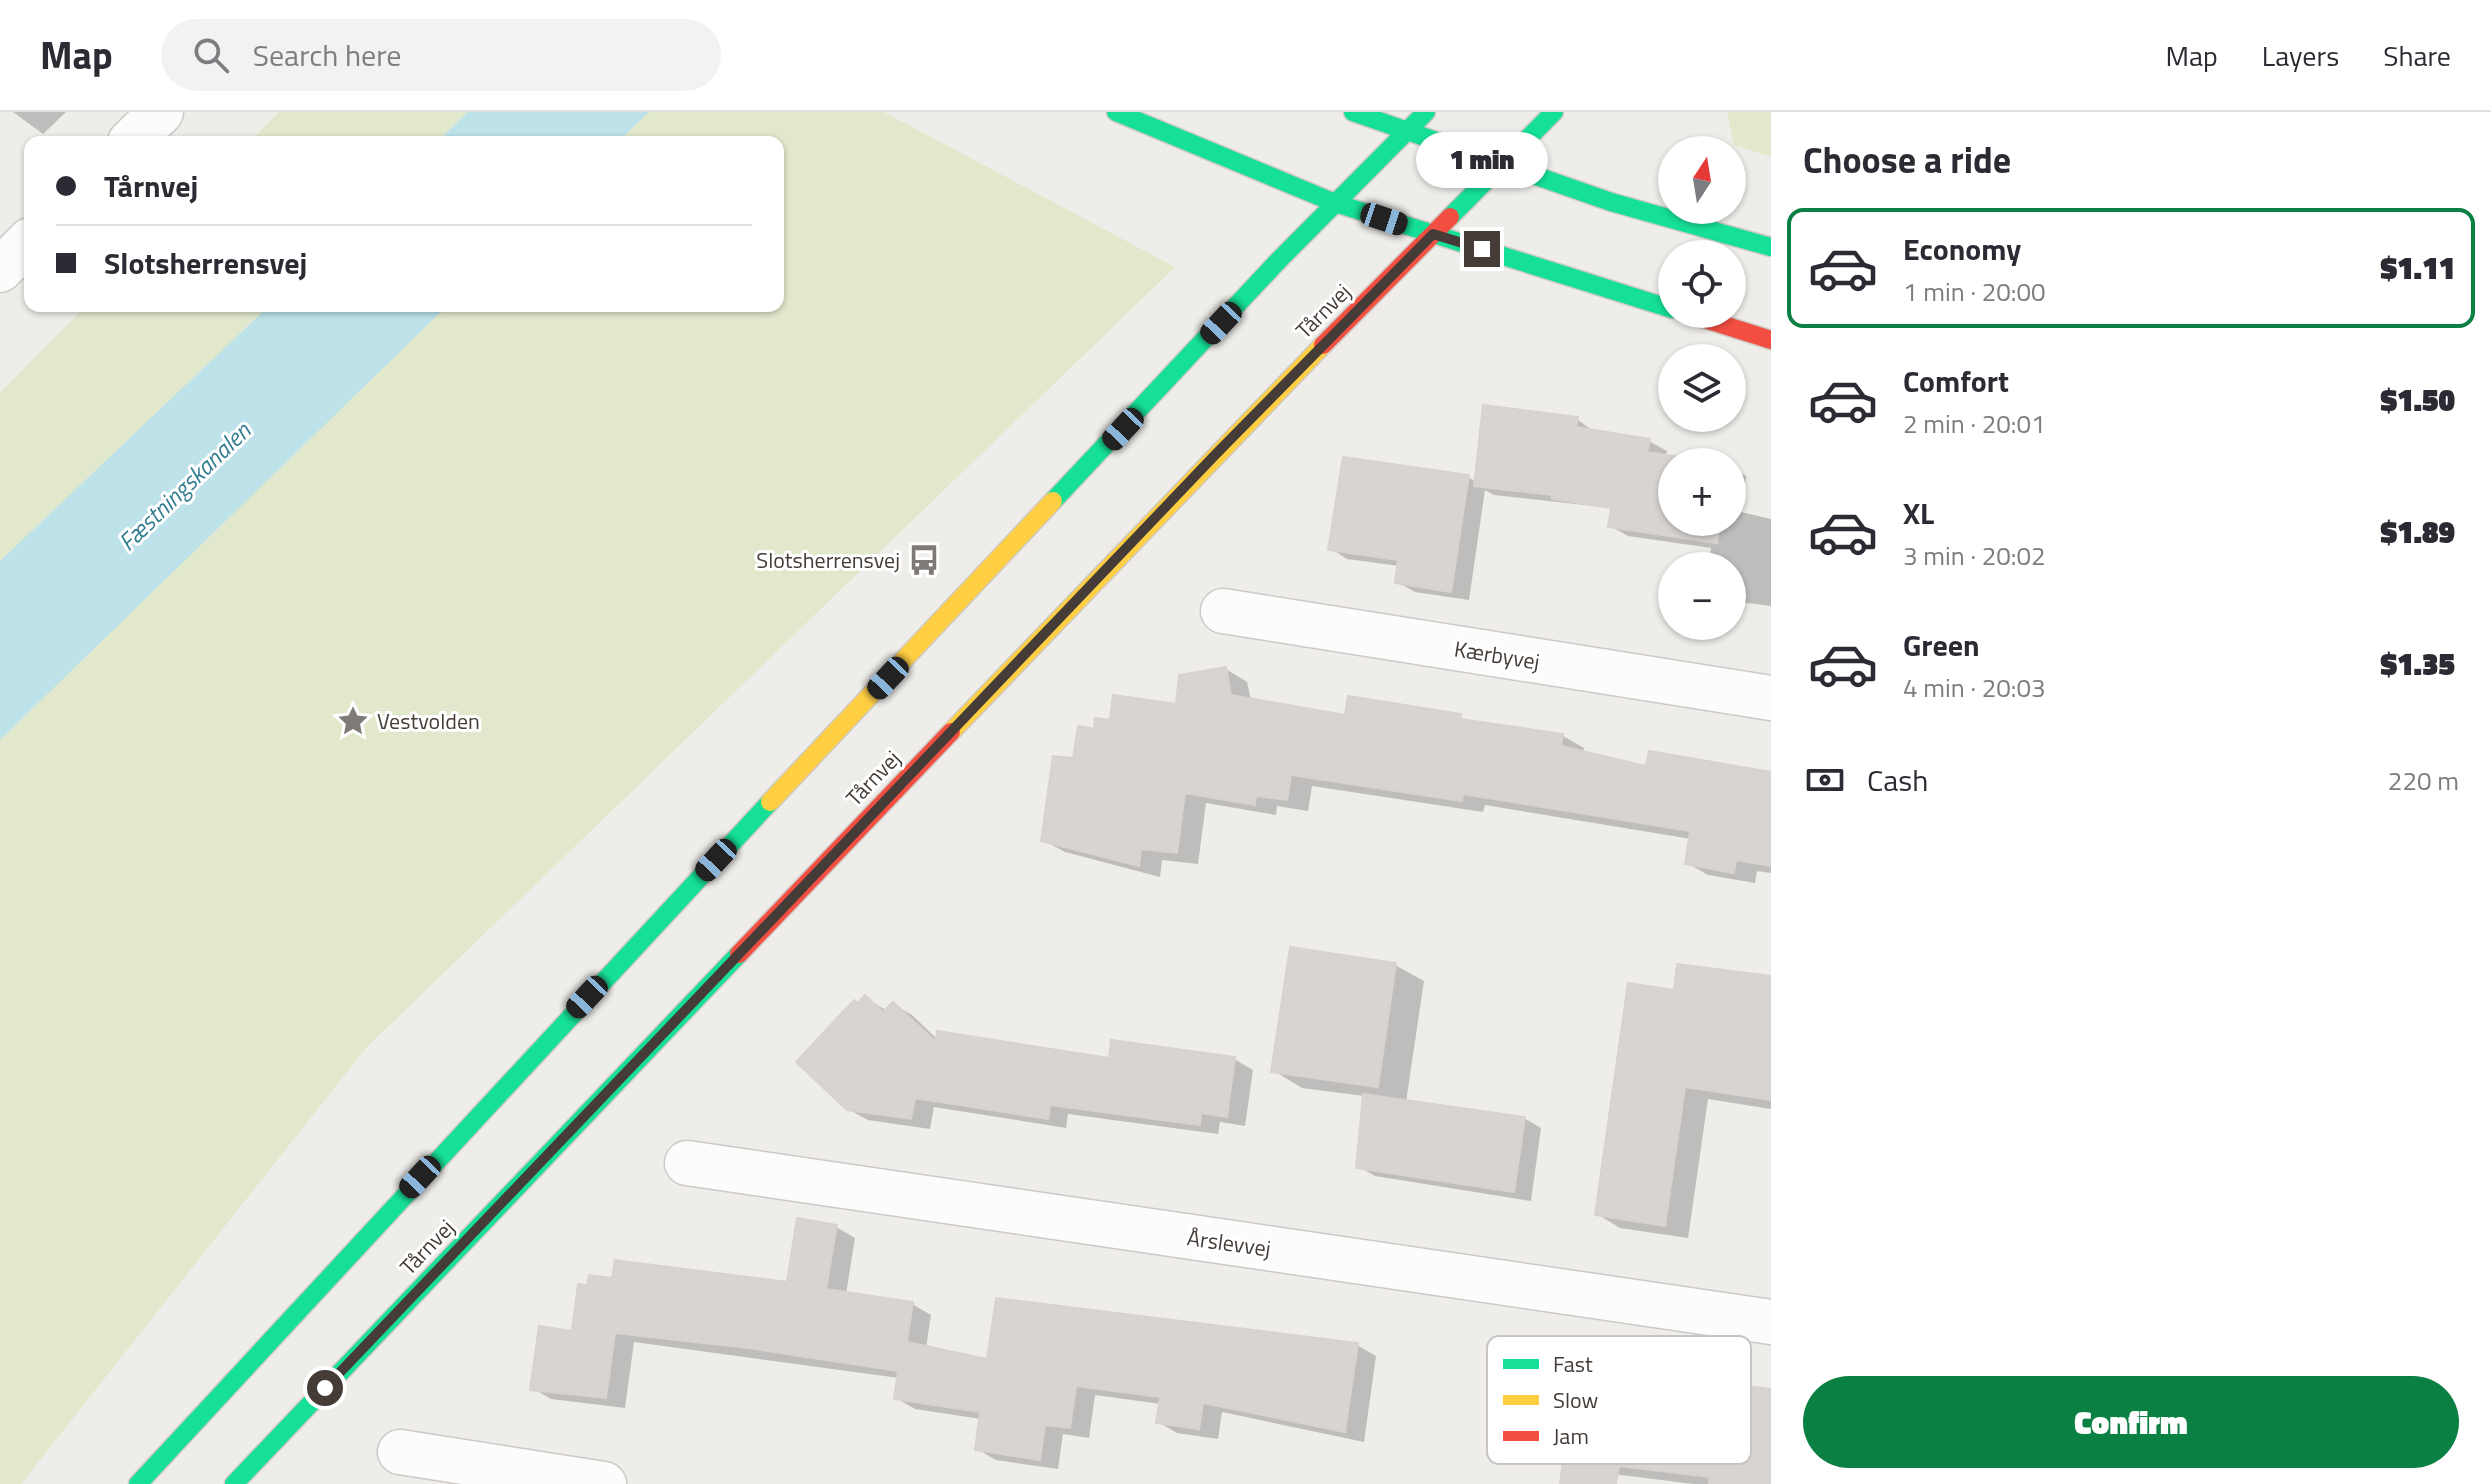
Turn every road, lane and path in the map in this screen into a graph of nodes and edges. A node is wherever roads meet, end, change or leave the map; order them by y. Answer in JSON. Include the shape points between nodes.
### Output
{"nodes":[{"id":1,"x":161,"y":112,"type":"edge"},
{"id":2,"x":1116,"y":112,"type":"edge"},
{"id":3,"x":1353,"y":112,"type":"edge"},
{"id":4,"x":1426,"y":112,"type":"edge"},
{"id":5,"x":1554,"y":112,"type":"edge"},
{"id":6,"x":1409,"y":130,"type":"junction"},
{"id":7,"x":136,"y":136,"type":"edge"},
{"id":8,"x":1506,"y":164,"type":"junction"},
{"id":9,"x":1335,"y":203,"type":"junction"},
{"id":10,"x":1433,"y":234,"type":"junction"},
{"id":11,"x":24,"y":246,"type":"edge"},
{"id":12,"x":1771,"y":247,"type":"edge"},
{"id":13,"x":0,"y":270,"type":"edge"},
{"id":14,"x":1658,"y":305,"type":"edge"},
{"id":15,"x":1733,"y":328,"type":"edge"},
{"id":16,"x":1771,"y":340,"type":"edge"},
{"id":17,"x":1223,"y":611,"type":"dead end"},
{"id":18,"x":1771,"y":698,"type":"edge"},
{"id":19,"x":687,"y":1163,"type":"dead end"},
{"id":20,"x":1771,"y":1322,"type":"edge"},
{"id":21,"x":400,"y":1452,"type":"dead end"},
{"id":22,"x":138,"y":1484,"type":"edge"},
{"id":23,"x":234,"y":1484,"type":"edge"},
{"id":24,"x":604,"y":1484,"type":"edge"}],
"edges":[{"from":1,"to":7,"type":"street"},
{"from":2,"to":9,"type":"street"},
{"from":3,"to":6,"type":"street"},
{"from":4,"to":6,"type":"street"},
{"from":5,"to":8,"type":"street","name":"Tårnvej"},
{"from":6,"to":8,"type":"street"},
{"from":6,"to":9,"type":"street"},
{"from":8,"to":10,"type":"street","name":"Tårnvej"},
{"from":8,"to":12,"type":"street","via":[[1611,202]]},
{"from":9,"to":10,"type":"street"},
{"from":9,"to":22,"type":"street","via":[[565,1020]]},
{"from":10,"to":14,"type":"street"},
{"from":10,"to":23,"type":"street","name":"Tårnvej","via":[[1215,455]]},
{"from":11,"to":13,"type":"street"},
{"from":15,"to":16,"type":"street"},
{"from":17,"to":18,"type":"street","name":"Kærbyvej"},
{"from":19,"to":20,"type":"street","name":"Årslevvej"},
{"from":21,"to":24,"type":"street"}]}
